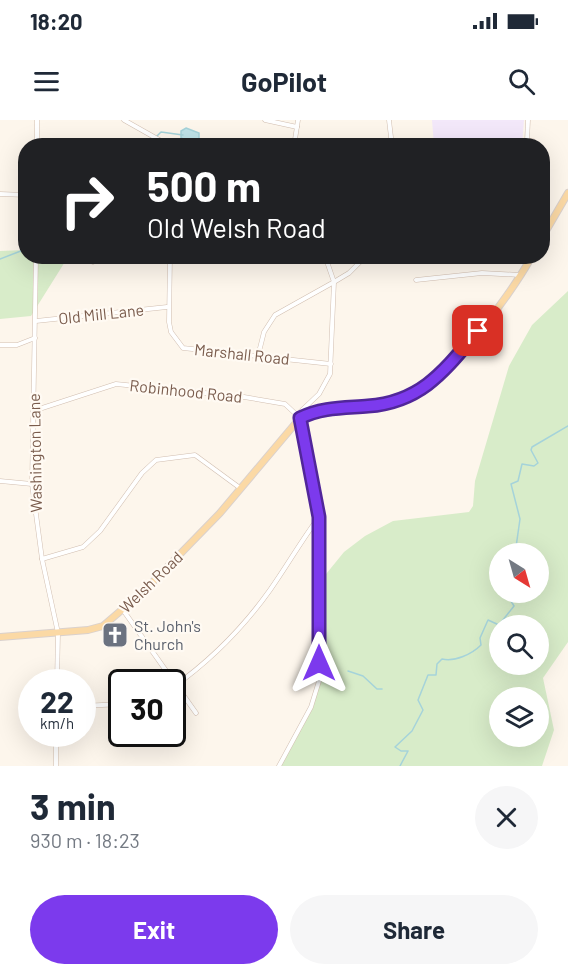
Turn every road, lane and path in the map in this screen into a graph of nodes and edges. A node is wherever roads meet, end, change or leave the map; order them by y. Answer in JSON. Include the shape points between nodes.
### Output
{"nodes":[{"id":1,"x":37,"y":120,"type":"edge"},
{"id":2,"x":124,"y":120,"type":"edge"},
{"id":3,"x":265,"y":120,"type":"edge"},
{"id":4,"x":298,"y":120,"type":"edge"},
{"id":5,"x":389,"y":120,"type":"edge"},
{"id":6,"x":528,"y":120,"type":"edge"},
{"id":7,"x":297,"y":127,"type":"junction"},
{"id":8,"x":37,"y":138,"type":"edge"},
{"id":9,"x":159,"y":138,"type":"edge"},
{"id":10,"x":295,"y":138,"type":"edge"},
{"id":11,"x":391,"y":138,"type":"edge"},
{"id":12,"x":525,"y":138,"type":"edge"},
{"id":13,"x":568,"y":193,"type":"edge"},
{"id":14,"x":0,"y":194,"type":"edge"},
{"id":15,"x":18,"y":195,"type":"edge"},
{"id":16,"x":550,"y":224,"type":"edge"},
{"id":17,"x":36,"y":264,"type":"edge"},
{"id":18,"x":170,"y":264,"type":"edge"},
{"id":19,"x":328,"y":264,"type":"edge"},
{"id":20,"x":358,"y":264,"type":"edge"},
{"id":21,"x":527,"y":264,"type":"edge"},
{"id":22,"x":521,"y":275,"type":"junction"},
{"id":23,"x":416,"y":280,"type":"dead end"},
{"id":24,"x":334,"y":282,"type":"junction"},
{"id":25,"x":167,"y":307,"type":"junction"},
{"id":26,"x":36,"y":321,"type":"junction"},
{"id":27,"x":35,"y":338,"type":"junction"},
{"id":28,"x":0,"y":345,"type":"edge"},
{"id":29,"x":258,"y":356,"type":"junction"},
{"id":30,"x":331,"y":364,"type":"junction"},
{"id":31,"x":33,"y":411,"type":"junction"},
{"id":32,"x":300,"y":418,"type":"junction"},
{"id":33,"x":0,"y":481,"type":"edge"},
{"id":34,"x":32,"y":484,"type":"junction"},
{"id":35,"x":240,"y":488,"type":"junction"},
{"id":36,"x":319,"y":517,"type":"junction"},
{"id":37,"x":42,"y":559,"type":"junction"},
{"id":38,"x":123,"y":610,"type":"junction"},
{"id":39,"x":58,"y":633,"type":"junction"},
{"id":40,"x":0,"y":637,"type":"edge"},
{"id":41,"x":57,"y":669,"type":"edge"},
{"id":42,"x":162,"y":669,"type":"edge"},
{"id":43,"x":186,"y":678,"type":"edge"},
{"id":44,"x":186,"y":701,"type":"edge"},
{"id":45,"x":196,"y":713,"type":"dead end"},
{"id":46,"x":56,"y":747,"type":"edge"},
{"id":47,"x":56,"y":766,"type":"edge"},
{"id":48,"x":279,"y":766,"type":"edge"}],
"edges":[{"from":1,"to":8,"type":"street"},
{"from":2,"to":9,"type":"street"},
{"from":3,"to":7,"type":"street"},
{"from":4,"to":7,"type":"street"},
{"from":5,"to":11,"type":"street"},
{"from":6,"to":12,"type":"street"},
{"from":7,"to":10,"type":"street"},
{"from":13,"to":16,"type":"main road"},
{"from":14,"to":15,"type":"street"},
{"from":17,"to":26,"type":"street","name":"Washington Lane"},
{"from":18,"to":25,"type":"street"},
{"from":19,"to":24,"type":"street"},
{"from":20,"to":24,"type":"street"},
{"from":21,"to":22,"type":"main road"},
{"from":22,"to":23,"type":"street","via":[[482,273]]},
{"from":22,"to":32,"type":"main road","via":[[463,349],[430,384],[411,397],[392,404],[319,410]]},
{"from":24,"to":29,"type":"street","via":[[275,315],[264,332]]},
{"from":24,"to":30,"type":"street"},
{"from":25,"to":26,"type":"street","name":"Old Mill Lane"},
{"from":25,"to":29,"type":"street","name":"Marshall Road","via":[[171,332],[183,348]]},
{"from":26,"to":27,"type":"street","name":"Washington Lane"},
{"from":27,"to":28,"type":"street","via":[[17,345]]},
{"from":27,"to":31,"type":"street","name":"Washington Lane"},
{"from":29,"to":30,"type":"street","name":"Marshall Road"},
{"from":30,"to":32,"type":"street","via":[[319,394],[300,412]]},
{"from":31,"to":32,"type":"street","name":"Robinhood Road","via":[[116,384],[275,402],[293,409]]},
{"from":31,"to":34,"type":"street","name":"Washington Lane"},
{"from":32,"to":35,"type":"main road","name":"Welsh Road"},
{"from":32,"to":36,"type":"street"},
{"from":33,"to":34,"type":"street"},
{"from":34,"to":37,"type":"street","name":"Washington Lane"},
{"from":35,"to":37,"type":"street","via":[[195,455],[156,460],[142,472],[100,531],[83,546]]},
{"from":35,"to":38,"type":"main road","name":"Welsh Road"},
{"from":36,"to":43,"type":"street","via":[[238,629]]},
{"from":36,"to":48,"type":"street","via":[[319,681],[311,707]]},
{"from":37,"to":39,"type":"street","name":"Washington Lane"},
{"from":38,"to":39,"type":"main road","name":"Welsh Road","via":[[103,626]]},
{"from":38,"to":42,"type":"street"},
{"from":39,"to":40,"type":"main road","name":"Welsh Road"},
{"from":39,"to":41,"type":"street","name":"Washington Lane"},
{"from":44,"to":45,"type":"street"},
{"from":46,"to":47,"type":"street"}]}
